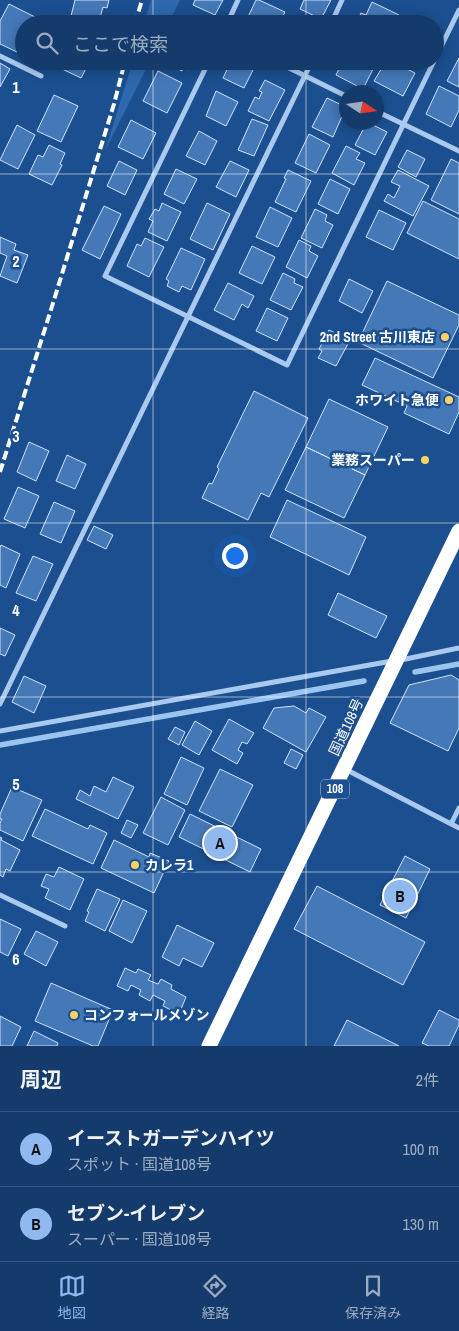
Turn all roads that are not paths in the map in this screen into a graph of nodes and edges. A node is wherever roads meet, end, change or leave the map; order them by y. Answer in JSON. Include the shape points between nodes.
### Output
{"nodes":[{"id":1,"x":238,"y":0,"type":"edge"},
{"id":2,"x":342,"y":0,"type":"edge"},
{"id":3,"x":459,"y":10,"type":"edge"},
{"id":4,"x":231,"y":15,"type":"edge"},
{"id":5,"x":335,"y":15,"type":"edge"},
{"id":6,"x":444,"y":41,"type":"edge"},
{"id":7,"x":0,"y":56,"type":"edge"},
{"id":8,"x":15,"y":63,"type":"edge"},
{"id":9,"x":29,"y":70,"type":"edge"},
{"id":10,"x":205,"y":70,"type":"edge"},
{"id":11,"x":293,"y":70,"type":"edge"},
{"id":12,"x":308,"y":70,"type":"edge"},
{"id":13,"x":430,"y":70,"type":"edge"},
{"id":14,"x":42,"y":76,"type":"dead end"},
{"id":15,"x":305,"y":76,"type":"junction"},
{"id":16,"x":339,"y":93,"type":"edge"},
{"id":17,"x":384,"y":115,"type":"edge"},
{"id":18,"x":404,"y":124,"type":"junction"},
{"id":19,"x":459,"y":151,"type":"edge"},
{"id":20,"x":188,"y":316,"type":"junction"},
{"id":21,"x":459,"y":531,"type":"edge"},
{"id":22,"x":459,"y":648,"type":"edge"},
{"id":23,"x":395,"y":661,"type":"junction"},
{"id":24,"x":0,"y":704,"type":"edge"},
{"id":25,"x":0,"y":731,"type":"edge"},
{"id":26,"x":344,"y":769,"type":"junction"},
{"id":27,"x":459,"y":808,"type":"edge"},
{"id":28,"x":451,"y":824,"type":"junction"},
{"id":29,"x":459,"y":828,"type":"edge"},
{"id":30,"x":0,"y":895,"type":"edge"},
{"id":31,"x":65,"y":926,"type":"dead end"},
{"id":32,"x":210,"y":1046,"type":"edge"}],
"edges":[{"from":1,"to":4,"type":"street"},
{"from":2,"to":5,"type":"street"},
{"from":3,"to":6,"type":"street"},
{"from":7,"to":8,"type":"street"},
{"from":9,"to":14,"type":"street"},
{"from":10,"to":20,"type":"street","via":[[105,276]]},
{"from":11,"to":15,"type":"street"},
{"from":12,"to":15,"type":"street"},
{"from":13,"to":18,"type":"street"},
{"from":15,"to":16,"type":"street"},
{"from":15,"to":20,"type":"street"},
{"from":17,"to":18,"type":"street"},
{"from":18,"to":19,"type":"street"},
{"from":18,"to":20,"type":"street","via":[[287,364]]},
{"from":20,"to":24,"type":"street"},
{"from":21,"to":23,"type":"highway","name":"国道108号","number":"108"},
{"from":22,"to":23,"type":"street"},
{"from":23,"to":25,"type":"street"},
{"from":23,"to":26,"type":"highway","name":"国道108号","number":"108"},
{"from":26,"to":28,"type":"street"},
{"from":26,"to":32,"type":"highway","name":"国道108号","number":"108"},
{"from":27,"to":28,"type":"street"},
{"from":28,"to":29,"type":"street"},
{"from":30,"to":31,"type":"street"}]}
